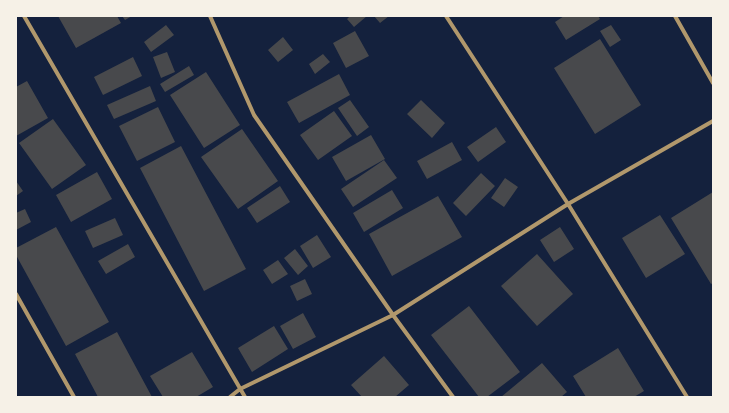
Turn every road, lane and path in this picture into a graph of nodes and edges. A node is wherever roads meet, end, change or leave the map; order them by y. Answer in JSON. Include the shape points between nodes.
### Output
{"nodes":[{"id":1,"x":24,"y":16,"type":"edge"},
{"id":2,"x":210,"y":16,"type":"edge"},
{"id":3,"x":446,"y":16,"type":"edge"},
{"id":4,"x":675,"y":16,"type":"edge"},
{"id":5,"x":713,"y":83,"type":"edge"},
{"id":6,"x":713,"y":121,"type":"edge"},
{"id":7,"x":568,"y":204,"type":"junction"},
{"id":8,"x":16,"y":294,"type":"edge"},
{"id":9,"x":392,"y":314,"type":"junction"},
{"id":10,"x":240,"y":389,"type":"junction"},
{"id":11,"x":74,"y":397,"type":"edge"},
{"id":12,"x":230,"y":397,"type":"edge"},
{"id":13,"x":245,"y":397,"type":"edge"},
{"id":14,"x":453,"y":397,"type":"edge"},
{"id":15,"x":687,"y":397,"type":"edge"}],
"edges":[{"from":1,"to":10,"type":"street"},
{"from":2,"to":9,"type":"street","via":[[254,115]]},
{"from":3,"to":7,"type":"street"},
{"from":4,"to":5,"type":"street"},
{"from":6,"to":7,"type":"street"},
{"from":7,"to":9,"type":"street"},
{"from":7,"to":15,"type":"street"},
{"from":8,"to":11,"type":"street"},
{"from":9,"to":10,"type":"street"},
{"from":9,"to":14,"type":"street"},
{"from":10,"to":12,"type":"street"},
{"from":10,"to":13,"type":"street"}]}
